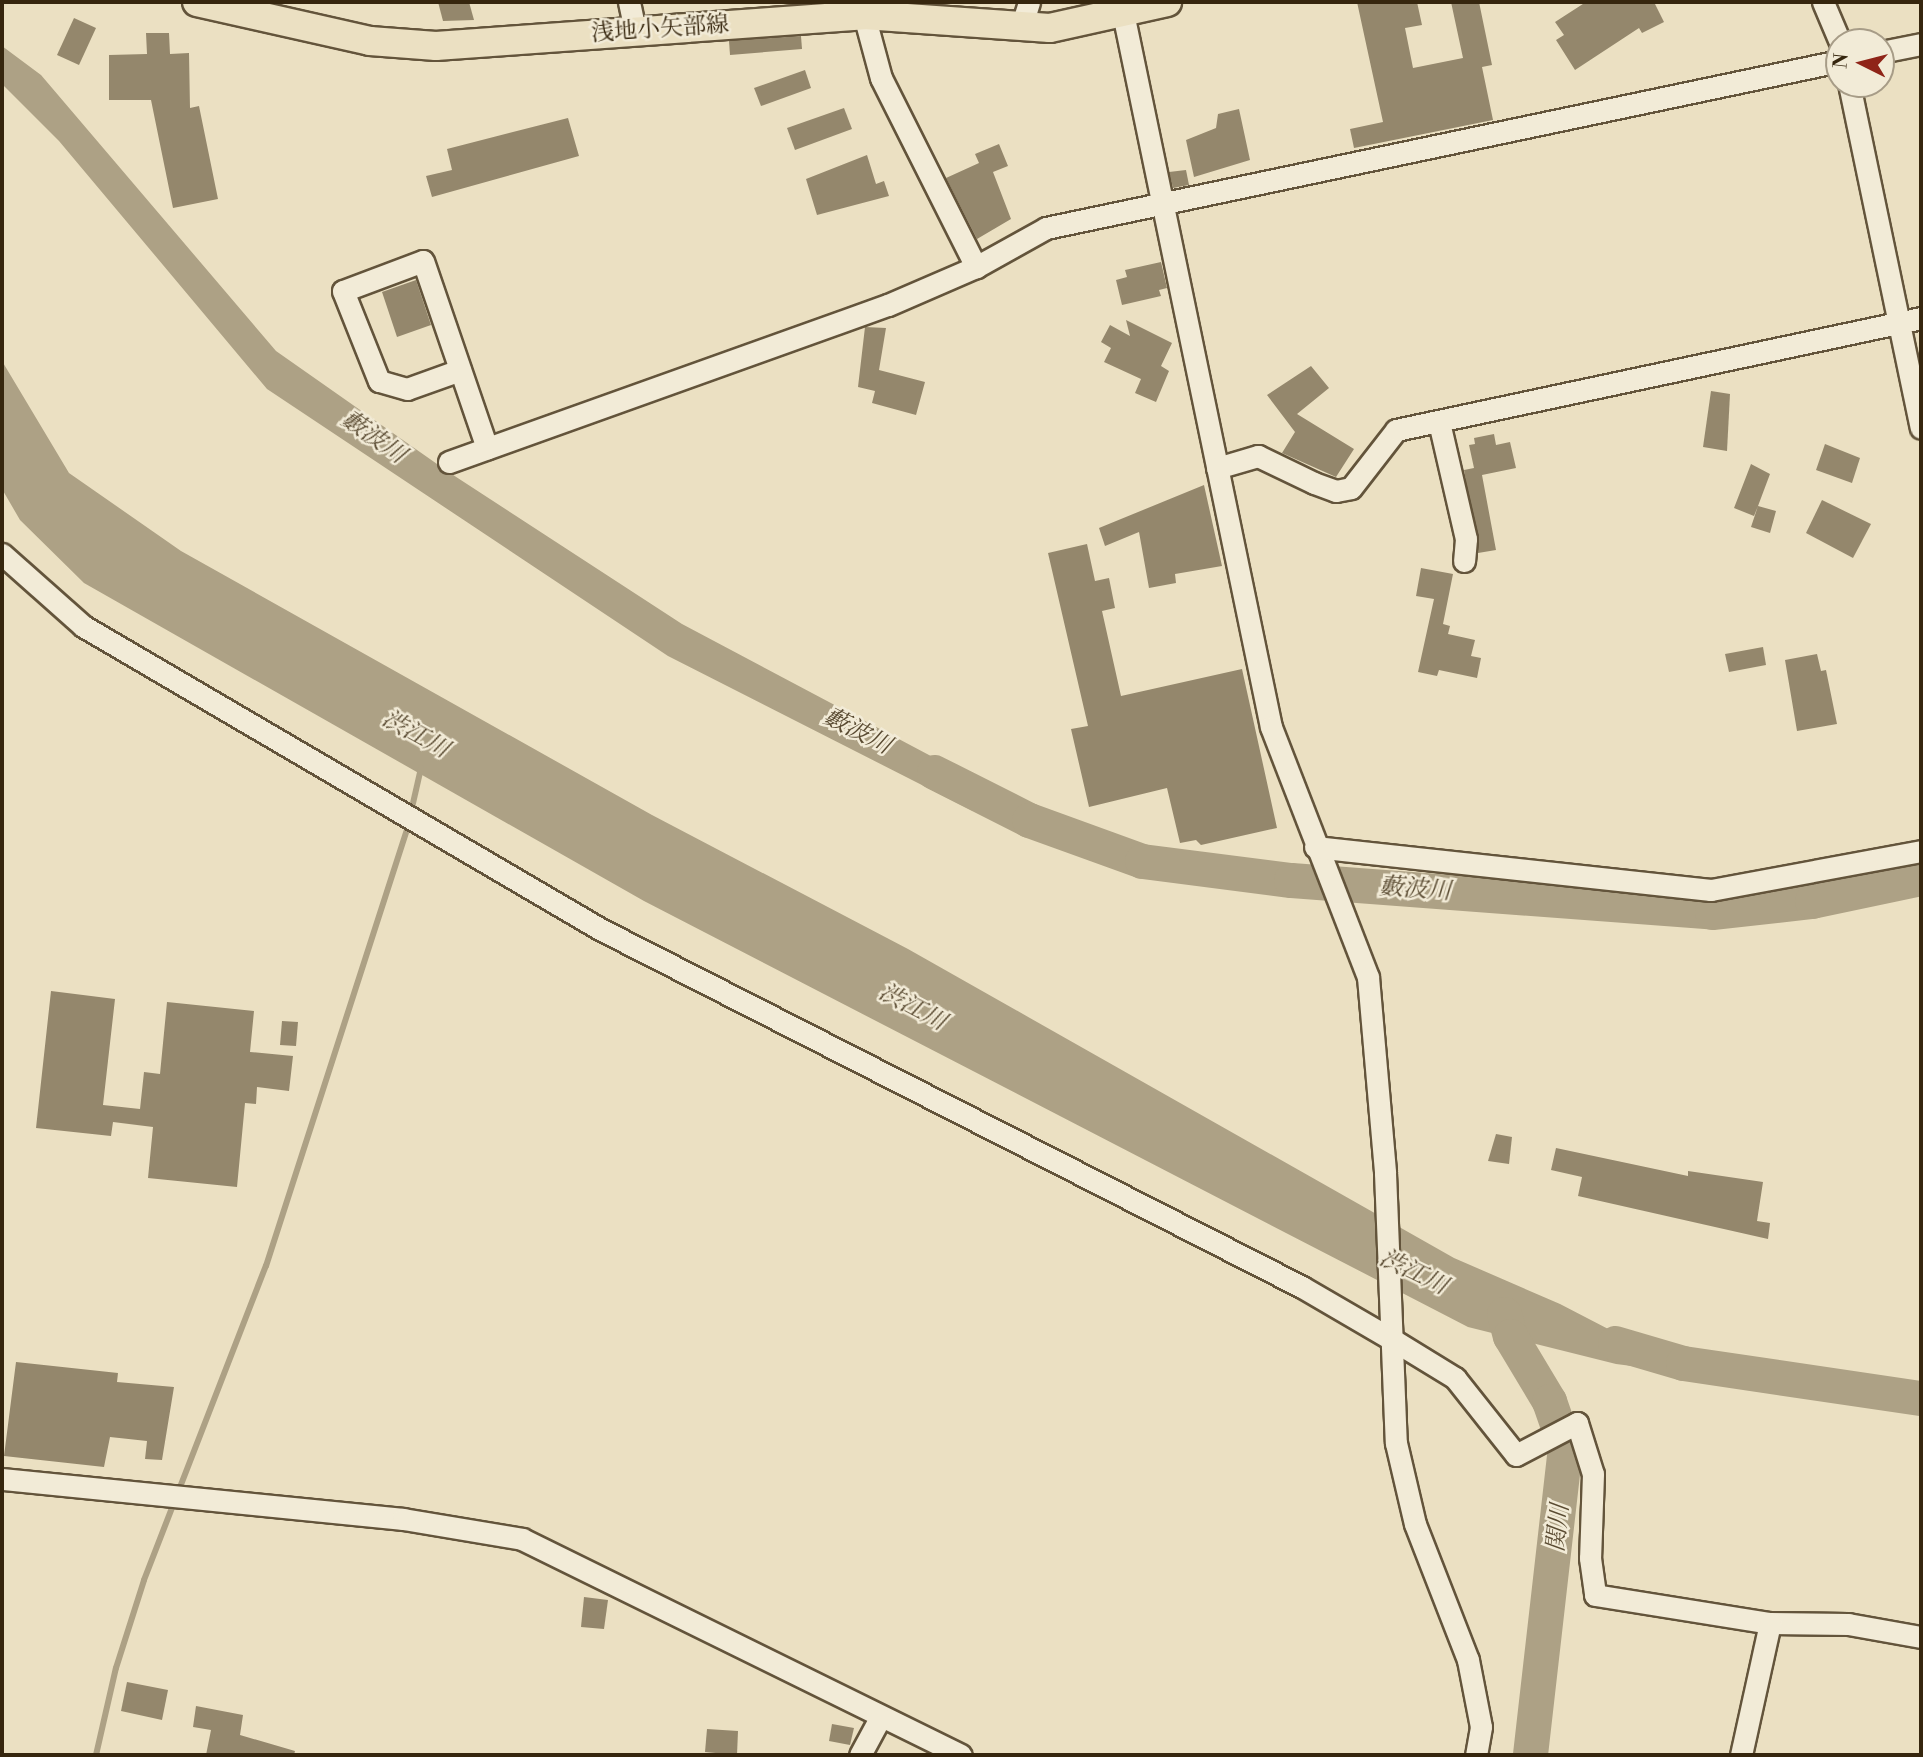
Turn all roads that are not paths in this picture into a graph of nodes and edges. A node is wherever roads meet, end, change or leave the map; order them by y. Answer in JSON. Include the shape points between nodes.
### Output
{"nodes":[{"id":1,"x":197,"y":2,"type":"edge"},
{"id":2,"x":629,"y":2,"type":"edge"},
{"id":3,"x":1167,"y":2,"type":"edge"},
{"id":4,"x":1824,"y":2,"type":"edge"},
{"id":5,"x":1026,"y":13,"type":"edge"},
{"id":6,"x":1123,"y":13,"type":"junction"},
{"id":7,"x":864,"y":15,"type":"junction"},
{"id":8,"x":1834,"y":28,"type":"edge"},
{"id":9,"x":635,"y":31,"type":"junction"},
{"id":10,"x":1921,"y":44,"type":"edge"},
{"id":11,"x":1895,"y":49,"type":"edge"},
{"id":12,"x":1825,"y":64,"type":"edge"},
{"id":13,"x":1852,"y":98,"type":"edge"},
{"id":14,"x":1159,"y":205,"type":"junction"},
{"id":15,"x":976,"y":267,"type":"junction"},
{"id":16,"x":1921,"y":318,"type":"edge"},
{"id":17,"x":1899,"y":322,"type":"junction"},
{"id":18,"x":460,"y":370,"type":"junction"},
{"id":19,"x":1439,"y":422,"type":"junction"},
{"id":20,"x":1921,"y":428,"type":"edge"},
{"id":21,"x":487,"y":447,"type":"junction"},
{"id":22,"x":449,"y":462,"type":"dead end"},
{"id":23,"x":1217,"y":468,"type":"junction"},
{"id":24,"x":2,"y":554,"type":"edge"},
{"id":25,"x":1464,"y":561,"type":"dead end"},
{"id":26,"x":1921,"y":851,"type":"edge"},
{"id":27,"x":1318,"y":854,"type":"junction"},
{"id":28,"x":1393,"y":1335,"type":"junction"},
{"id":29,"x":2,"y":1479,"type":"edge"},
{"id":30,"x":1770,"y":1623,"type":"junction"},
{"id":31,"x":1921,"y":1637,"type":"edge"},
{"id":32,"x":880,"y":1718,"type":"junction"},
{"id":33,"x":860,"y":1755,"type":"edge"},
{"id":34,"x":961,"y":1755,"type":"edge"},
{"id":35,"x":1476,"y":1755,"type":"edge"},
{"id":36,"x":1741,"y":1755,"type":"edge"}],
"edges":[{"from":1,"to":9,"type":"main road","name":"浅地小矢部線","via":[[370,41],[436,46]]},
{"from":2,"to":9,"type":"street"},
{"from":3,"to":6,"type":"main road","name":"浅地小矢部線"},
{"from":4,"to":8,"type":"street"},
{"from":5,"to":6,"type":"main road","name":"浅地小矢部線","via":[[1049,28]]},
{"from":5,"to":7,"type":"main road","name":"浅地小矢部線"},
{"from":6,"to":14,"type":"street"},
{"from":7,"to":9,"type":"main road","name":"浅地小矢部線"},
{"from":7,"to":15,"type":"street","via":[[881,78]]},
{"from":10,"to":11,"type":"street"},
{"from":12,"to":14,"type":"street"},
{"from":13,"to":17,"type":"street"},
{"from":14,"to":15,"type":"street","via":[[1046,228]]},
{"from":14,"to":23,"type":"street"},
{"from":15,"to":21,"type":"street","via":[[888,305]]},
{"from":16,"to":17,"type":"street"},
{"from":17,"to":19,"type":"street"},
{"from":17,"to":20,"type":"street"},
{"from":18,"to":18,"type":"street","via":[[423,261],[342,291],[379,381],[407,389]]},
{"from":18,"to":21,"type":"street"},
{"from":19,"to":23,"type":"street","via":[[1396,430],[1351,488],[1314,483],[1258,456]]},
{"from":19,"to":25,"type":"street","via":[[1466,539]]},
{"from":21,"to":22,"type":"street"},
{"from":23,"to":27,"type":"street","via":[[1271,727]]},
{"from":24,"to":28,"type":"street","via":[[83,626],[600,929]]},
{"from":26,"to":27,"type":"street","via":[[1712,890]]},
{"from":27,"to":28,"type":"street","via":[[1368,977]]},
{"from":28,"to":30,"type":"street","via":[[1455,1378],[1516,1455],[1577,1423],[1593,1474],[1590,1558],[1595,1595]]},
{"from":28,"to":35,"type":"street","via":[[1396,1443],[1415,1524],[1468,1660],[1481,1727]]},
{"from":29,"to":32,"type":"street","via":[[403,1519],[522,1539]]},
{"from":30,"to":31,"type":"street","via":[[1848,1624]]},
{"from":30,"to":36,"type":"street"},
{"from":32,"to":33,"type":"street"},
{"from":32,"to":34,"type":"street"}]}
